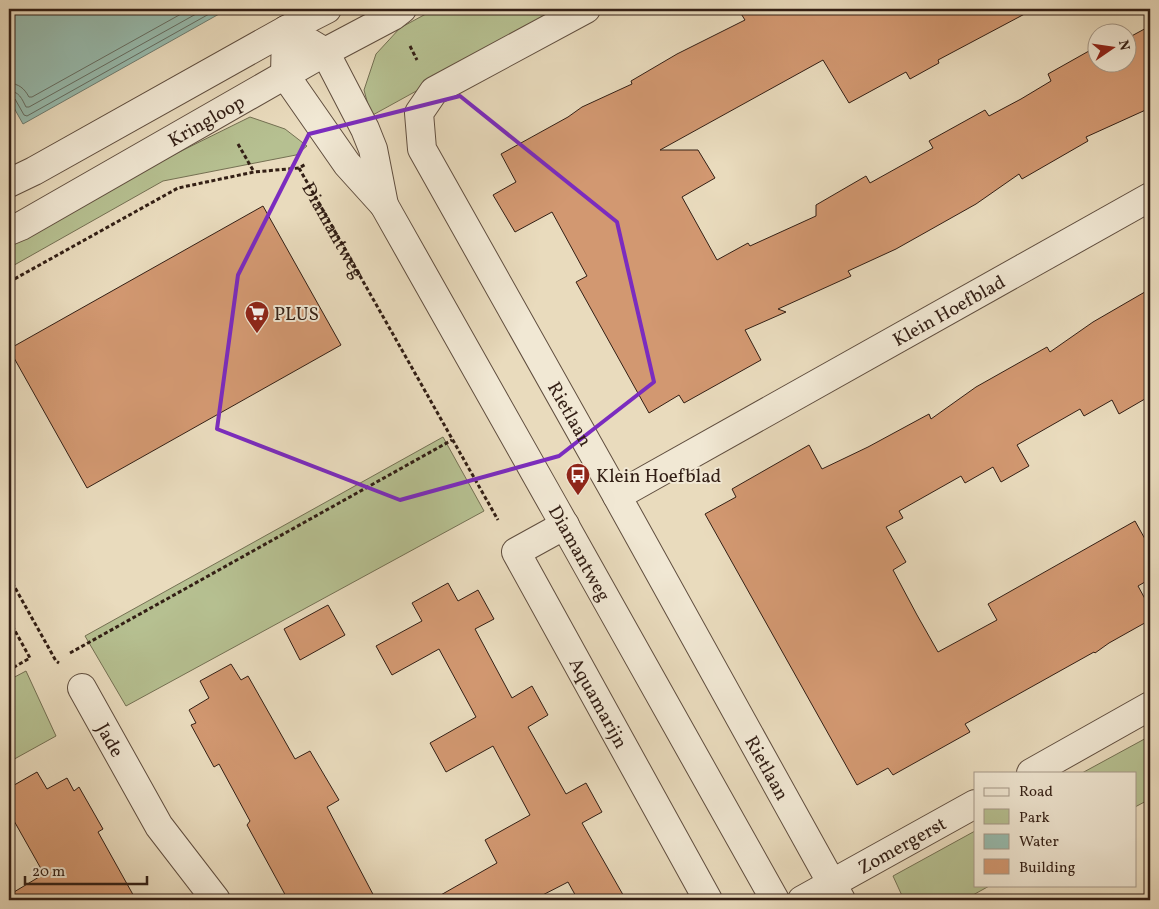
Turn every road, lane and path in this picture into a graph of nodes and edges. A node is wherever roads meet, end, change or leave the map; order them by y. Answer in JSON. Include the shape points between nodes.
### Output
{"nodes":[{"id":1,"x":327,"y":9,"type":"edge"},
{"id":2,"x":586,"y":9,"type":"edge"},
{"id":3,"x":398,"y":12,"type":"edge"},
{"id":4,"x":286,"y":30,"type":"junction"},
{"id":5,"x":325,"y":52,"type":"junction"},
{"id":6,"x":285,"y":75,"type":"junction"},
{"id":7,"x":434,"y":92,"type":"junction"},
{"id":8,"x":334,"y":147,"type":"junction"},
{"id":9,"x":299,"y":168,"type":"junction"},
{"id":10,"x":9,"y":184,"type":"edge"},
{"id":11,"x":1150,"y":197,"type":"edge"},
{"id":12,"x":384,"y":206,"type":"junction"},
{"id":13,"x":9,"y":231,"type":"edge"},
{"id":14,"x":9,"y":282,"type":"edge"},
{"id":15,"x":452,"y":440,"type":"junction"},
{"id":16,"x":617,"y":496,"type":"junction"},
{"id":17,"x":565,"y":526,"type":"junction"},
{"id":18,"x":516,"y":552,"type":"junction"},
{"id":19,"x":9,"y":578,"type":"edge"},
{"id":20,"x":9,"y":620,"type":"edge"},
{"id":21,"x":64,"y":656,"type":"dead end"},
{"id":22,"x":9,"y":670,"type":"edge"},
{"id":23,"x":82,"y":688,"type":"joint"},
{"id":24,"x":1150,"y":706,"type":"edge"},
{"id":25,"x":1033,"y":772,"type":"edge"},
{"id":26,"x":974,"y":805,"type":"edge"},
{"id":27,"x":836,"y":892,"type":"edge"},
{"id":28,"x":216,"y":900,"type":"edge"},
{"id":29,"x":708,"y":900,"type":"edge"},
{"id":30,"x":774,"y":900,"type":"edge"},
{"id":31,"x":802,"y":900,"type":"edge"}],
"edges":[{"from":1,"to":4,"type":"street"},
{"from":2,"to":7,"type":"street","name":"Rietlaan"},
{"from":3,"to":5,"type":"street","name":"Kringloop"},
{"from":3,"to":7,"type":"path"},
{"from":4,"to":5,"type":"street"},
{"from":4,"to":6,"type":"street"},
{"from":4,"to":10,"type":"street"},
{"from":5,"to":6,"type":"street","name":"Kringloop"},
{"from":5,"to":12,"type":"street","name":"Diamantweg","via":[[374,149]]},
{"from":6,"to":8,"type":"street","name":"Diamantweg"},
{"from":6,"to":13,"type":"street","name":"Kringloop"},
{"from":7,"to":16,"type":"street","name":"Rietlaan","via":[[419,113],[422,149]]},
{"from":8,"to":9,"type":"path"},
{"from":8,"to":12,"type":"street","name":"Diamantweg"},
{"from":9,"to":14,"type":"path","via":[[254,172],[178,188]]},
{"from":9,"to":15,"type":"path","name":"Diamantweg"},
{"from":11,"to":16,"type":"street","name":"Klein Hoefblad"},
{"from":12,"to":17,"type":"street","name":"Diamantweg"},
{"from":15,"to":18,"type":"path","name":"Diamantweg"},
{"from":15,"to":21,"type":"path"},
{"from":16,"to":27,"type":"street","name":"Rietlaan"},
{"from":17,"to":18,"type":"street"},
{"from":17,"to":30,"type":"street","name":"Diamantweg"},
{"from":18,"to":29,"type":"street","name":"Aquamarijn"},
{"from":19,"to":23,"type":"path","via":[[56,661]]},
{"from":20,"to":22,"type":"path","via":[[30,658]]},
{"from":23,"to":28,"type":"street","name":"Jade","via":[[159,826]]},
{"from":24,"to":25,"type":"street"},
{"from":26,"to":27,"type":"street","name":"Zomergerst"},
{"from":27,"to":31,"type":"street","name":"Zomergerst"}]}
